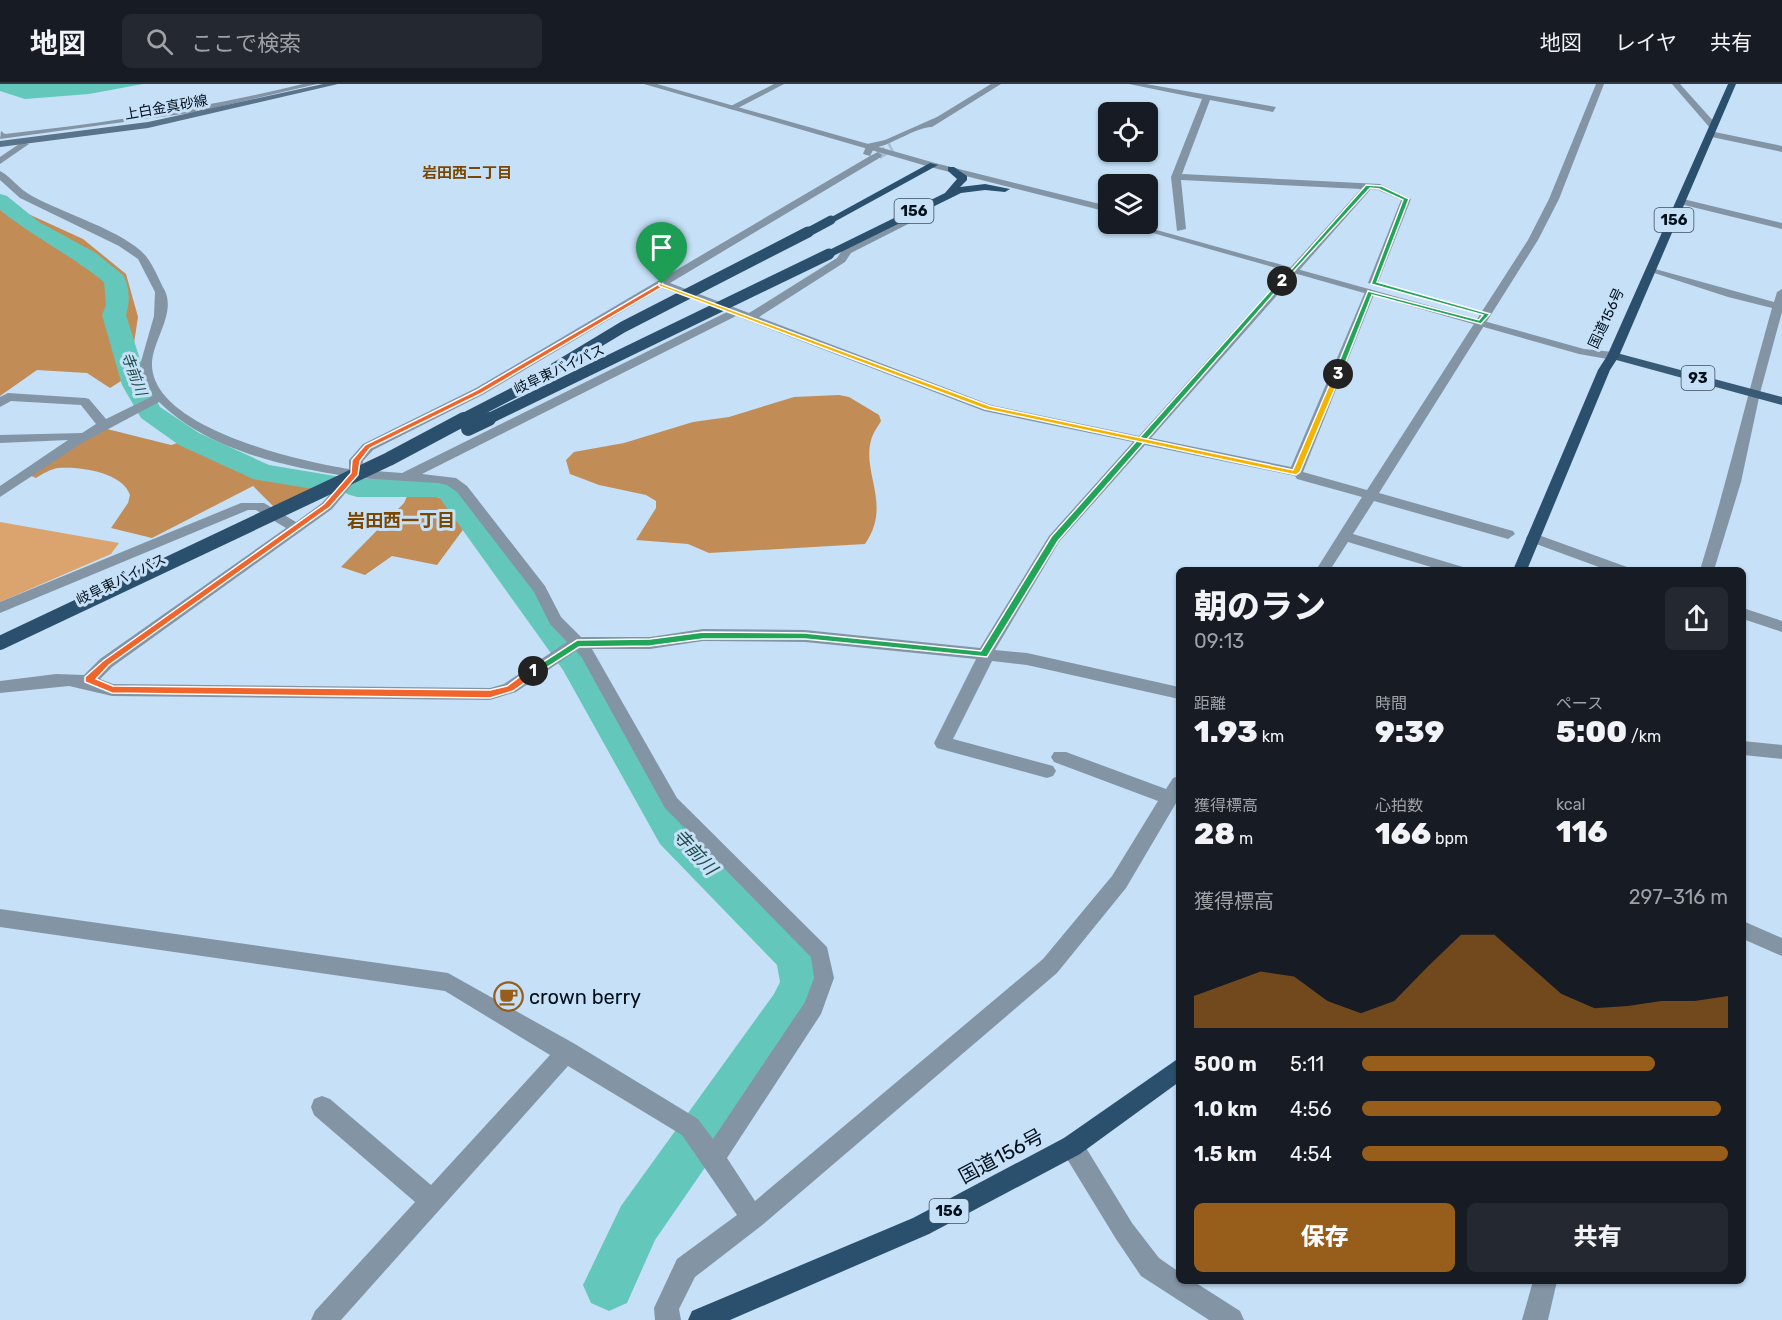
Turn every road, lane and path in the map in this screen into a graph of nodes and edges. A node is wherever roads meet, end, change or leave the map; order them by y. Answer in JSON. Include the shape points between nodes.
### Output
{"nodes":[{"id":1,"x":312,"y":84,"type":"edge"},
{"id":2,"x":334,"y":84,"type":"edge"},
{"id":3,"x":648,"y":84,"type":"edge"},
{"id":4,"x":780,"y":84,"type":"edge"},
{"id":5,"x":997,"y":84,"type":"edge"},
{"id":6,"x":1133,"y":84,"type":"edge"},
{"id":7,"x":1600,"y":84,"type":"edge"},
{"id":8,"x":1676,"y":84,"type":"edge"},
{"id":9,"x":1732,"y":84,"type":"edge"},
{"id":10,"x":1157,"y":85,"type":"edge"},
{"id":11,"x":1206,"y":99,"type":"junction"},
{"id":12,"x":731,"y":108,"type":"junction"},
{"id":13,"x":1273,"y":109,"type":"dead end"},
{"id":14,"x":938,"y":119,"type":"junction"},
{"id":15,"x":1712,"y":130,"type":"junction"},
{"id":16,"x":32,"y":138,"type":"junction"},
{"id":17,"x":1,"y":139,"type":"edge"},
{"id":18,"x":870,"y":147,"type":"junction"},
{"id":19,"x":901,"y":148,"type":"junction"},
{"id":20,"x":1782,"y":149,"type":"edge"},
{"id":21,"x":878,"y":155,"type":"tunnel mouth"},
{"id":22,"x":0,"y":160,"type":"edge"},
{"id":23,"x":933,"y":165,"type":"junction"},
{"id":24,"x":951,"y":169,"type":"junction"},
{"id":25,"x":0,"y":174,"type":"edge"},
{"id":26,"x":1176,"y":177,"type":"junction"},
{"id":27,"x":1368,"y":186,"type":"junction"},
{"id":28,"x":825,"y":187,"type":"junction"},
{"id":29,"x":1005,"y":189,"type":"junction"},
{"id":30,"x":944,"y":196,"type":"junction"},
{"id":31,"x":1683,"y":202,"type":"junction"},
{"id":32,"x":1098,"y":206,"type":"edge"},
{"id":33,"x":915,"y":211,"type":"joint"},
{"id":34,"x":1098,"y":216,"type":"edge"},
{"id":35,"x":1158,"y":223,"type":"edge"},
{"id":36,"x":1782,"y":226,"type":"edge"},
{"id":37,"x":1181,"y":229,"type":"junction"},
{"id":38,"x":1158,"y":232,"type":"edge"},
{"id":39,"x":835,"y":257,"type":"junction"},
{"id":40,"x":1295,"y":266,"type":"junction"},
{"id":41,"x":1652,"y":268,"type":"junction"},
{"id":42,"x":662,"y":284,"type":"junction"},
{"id":43,"x":1372,"y":288,"type":"junction"},
{"id":44,"x":1782,"y":292,"type":"edge"},
{"id":45,"x":1780,"y":307,"type":"edge"},
{"id":46,"x":734,"y":313,"type":"junction"},
{"id":47,"x":749,"y":318,"type":"junction"},
{"id":48,"x":1484,"y":318,"type":"junction"},
{"id":49,"x":1613,"y":356,"type":"junction"},
{"id":50,"x":1754,"y":393,"type":"junction"},
{"id":51,"x":157,"y":399,"type":"junction"},
{"id":52,"x":1782,"y":401,"type":"edge"},
{"id":53,"x":0,"y":403,"type":"edge"},
{"id":54,"x":103,"y":424,"type":"junction"},
{"id":55,"x":83,"y":436,"type":"junction"},
{"id":56,"x":0,"y":439,"type":"edge"},
{"id":57,"x":1142,"y":441,"type":"junction"},
{"id":58,"x":355,"y":474,"type":"junction"},
{"id":59,"x":1302,"y":476,"type":"dead end"},
{"id":60,"x":404,"y":477,"type":"junction"},
{"id":61,"x":20,"y":478,"type":"junction"},
{"id":62,"x":0,"y":479,"type":"edge"},
{"id":63,"x":0,"y":493,"type":"edge"},
{"id":64,"x":1371,"y":495,"type":"junction"},
{"id":65,"x":296,"y":528,"type":"junction"},
{"id":66,"x":1508,"y":534,"type":"dead end"},
{"id":67,"x":1345,"y":536,"type":"junction"},
{"id":68,"x":1533,"y":538,"type":"junction"},
{"id":69,"x":1325,"y":567,"type":"edge"},
{"id":70,"x":1448,"y":567,"type":"edge"},
{"id":71,"x":1521,"y":567,"type":"edge"},
{"id":72,"x":1614,"y":567,"type":"edge"},
{"id":73,"x":1708,"y":567,"type":"edge"},
{"id":74,"x":0,"y":608,"type":"edge"},
{"id":75,"x":1746,"y":614,"type":"edge"},
{"id":76,"x":1782,"y":627,"type":"edge"},
{"id":77,"x":0,"y":644,"type":"edge"},
{"id":78,"x":574,"y":645,"type":"junction"},
{"id":79,"x":0,"y":655,"type":"edge"},
{"id":80,"x":984,"y":655,"type":"junction"},
{"id":81,"x":89,"y":680,"type":"junction"},
{"id":82,"x":0,"y":687,"type":"edge"},
{"id":83,"x":1176,"y":692,"type":"edge"},
{"id":84,"x":1746,"y":748,"type":"edge"},
{"id":85,"x":1782,"y":752,"type":"edge"},
{"id":86,"x":1060,"y":757,"type":"dead end"},
{"id":87,"x":1047,"y":771,"type":"dead end"},
{"id":88,"x":1174,"y":791,"type":"edge"},
{"id":89,"x":0,"y":918,"type":"edge"},
{"id":90,"x":1746,"y":931,"type":"edge"},
{"id":91,"x":1782,"y":947,"type":"edge"},
{"id":92,"x":567,"y":1051,"type":"junction"},
{"id":93,"x":1176,"y":1072,"type":"edge"},
{"id":94,"x":322,"y":1107,"type":"dead end"},
{"id":95,"x":1072,"y":1146,"type":"junction"},
{"id":96,"x":714,"y":1158,"type":"junction"},
{"id":97,"x":432,"y":1201,"type":"junction"},
{"id":98,"x":753,"y":1218,"type":"junction"},
{"id":99,"x":1176,"y":1284,"type":"edge"},
{"id":100,"x":1176,"y":1284,"type":"edge"},
{"id":101,"x":1544,"y":1284,"type":"edge"},
{"id":102,"x":324,"y":1320,"type":"edge"},
{"id":103,"x":668,"y":1320,"type":"edge"},
{"id":104,"x":701,"y":1320,"type":"edge"},
{"id":105,"x":1232,"y":1320,"type":"edge"},
{"id":106,"x":1535,"y":1320,"type":"edge"}],
"edges":[{"from":1,"to":16,"type":"street","via":[[196,111]]},
{"from":2,"to":17,"type":"main road","name":"上白金真砂線","via":[[148,125]]},
{"from":3,"to":12,"type":"street"},
{"from":4,"to":12,"type":"street"},
{"from":5,"to":14,"type":"street"},
{"from":6,"to":10,"type":"street"},
{"from":7,"to":48,"type":"street","via":[[1554,199]]},
{"from":8,"to":15,"type":"street"},
{"from":9,"to":15,"type":"highway","name":"国道156号","number":"156"},
{"from":10,"to":11,"type":"street"},
{"from":11,"to":13,"type":"street"},
{"from":11,"to":26,"type":"street"},
{"from":12,"to":18,"type":"street"},
{"from":14,"to":18,"type":"street","via":[[922,123],[888,143]]},
{"from":14,"to":19,"type":"street"},
{"from":14,"to":19,"type":"street","via":[[938,125]]},
{"from":15,"to":20,"type":"street"},
{"from":15,"to":31,"type":"highway","name":"国道156号","number":"156"},
{"from":16,"to":17,"type":"street"},
{"from":16,"to":22,"type":"street"},
{"from":18,"to":19,"type":"street"},
{"from":18,"to":28,"type":"street","via":[[868,154],[830,177]]},
{"from":19,"to":23,"type":"street"},
{"from":19,"to":28,"type":"street","via":[[845,181]]},
{"from":21,"to":28,"type":"street"},
{"from":23,"to":24,"type":"street"},
{"from":23,"to":77,"type":"highway","name":"岐阜東バイパス","number":"156","bridge":true,"via":[[623,327],[515,392],[389,459]]},
{"from":24,"to":29,"type":"street"},
{"from":24,"to":30,"type":"highway","via":[[962,180]]},
{"from":24,"to":32,"type":"street"},
{"from":25,"to":51,"type":"street","via":[[15,192],[138,253],[160,292],[159,319],[145,361]]},
{"from":26,"to":27,"type":"street"},
{"from":26,"to":37,"type":"street"},
{"from":27,"to":40,"type":"street"},
{"from":27,"to":43,"type":"street","via":[[1406,199]]},
{"from":28,"to":42,"type":"street"},
{"from":29,"to":30,"type":"highway","number":"156","via":[[967,188]]},
{"from":29,"to":34,"type":"street"},
{"from":30,"to":33,"type":"highway","number":"156"},
{"from":31,"to":36,"type":"street"},
{"from":31,"to":41,"type":"highway","name":"国道156号","number":"156"},
{"from":33,"to":39,"type":"street","via":[[911,219]]},
{"from":35,"to":37,"type":"street"},
{"from":37,"to":40,"type":"street"},
{"from":38,"to":40,"type":"street"},
{"from":39,"to":47,"type":"street"},
{"from":39,"to":79,"type":"highway","name":"岐阜東バイパス","bridge":true},
{"from":40,"to":43,"type":"street"},
{"from":40,"to":57,"type":"street"},
{"from":41,"to":45,"type":"street"},
{"from":41,"to":49,"type":"highway","name":"国道156号","number":"156"},
{"from":42,"to":46,"type":"street"},
{"from":42,"to":58,"type":"street","via":[[480,392],[368,447],[356,460]]},
{"from":43,"to":48,"type":"street"},
{"from":43,"to":57,"type":"street","via":[[1296,472]]},
{"from":44,"to":45,"type":"street"},
{"from":45,"to":50,"type":"street"},
{"from":46,"to":47,"type":"street"},
{"from":46,"to":60,"type":"street"},
{"from":47,"to":57,"type":"street","via":[[988,408]]},
{"from":48,"to":49,"type":"street","via":[[1585,342]]},
{"from":48,"to":64,"type":"street"},
{"from":49,"to":50,"type":"main road","number":"93"},
{"from":49,"to":68,"type":"highway","name":"国道156号","number":"156"},
{"from":50,"to":52,"type":"main road","number":"93"},
{"from":50,"to":73,"type":"street","via":[[1734,482]]},
{"from":51,"to":54,"type":"street"},
{"from":51,"to":58,"type":"street","via":[[223,438],[272,457]]},
{"from":53,"to":54,"type":"street","via":[[8,397],[85,402]]},
{"from":54,"to":55,"type":"street"},
{"from":55,"to":56,"type":"street"},
{"from":55,"to":61,"type":"street"},
{"from":57,"to":80,"type":"street","via":[[1054,539]]},
{"from":58,"to":60,"type":"street"},
{"from":58,"to":65,"type":"street","via":[[327,506]]},
{"from":59,"to":64,"type":"street"},
{"from":60,"to":78,"type":"street","via":[[451,481],[462,489],[540,590],[555,620]]},
{"from":61,"to":62,"type":"street"},
{"from":61,"to":63,"type":"street"},
{"from":64,"to":66,"type":"street"},
{"from":64,"to":67,"type":"street"},
{"from":65,"to":74,"type":"street","via":[[259,506],[246,506]]},
{"from":65,"to":81,"type":"street","via":[[106,663]]},
{"from":67,"to":69,"type":"street"},
{"from":67,"to":70,"type":"street"},
{"from":68,"to":71,"type":"highway","name":"国道156号","number":"156"},
{"from":68,"to":72,"type":"street"},
{"from":75,"to":76,"type":"street"},
{"from":78,"to":80,"type":"street","via":[[650,643],[703,635],[805,636]]},
{"from":78,"to":81,"type":"street","via":[[510,688],[490,694],[112,690]]},
{"from":78,"to":96,"type":"street","via":[[588,654],[671,803],[820,953],[824,978],[814,1007]]},
{"from":80,"to":83,"type":"street","via":[[1027,659]]},
{"from":80,"to":87,"type":"street","via":[[943,743]]},
{"from":81,"to":82,"type":"street","via":[[70,678]]},
{"from":84,"to":85,"type":"street"},
{"from":86,"to":88,"type":"street"},
{"from":88,"to":98,"type":"street","via":[[1119,882],[1050,966]]},
{"from":89,"to":92,"type":"street","via":[[448,982]]},
{"from":90,"to":91,"type":"street"},
{"from":92,"to":96,"type":"street","via":[[690,1127]]},
{"from":92,"to":97,"type":"street"},
{"from":93,"to":95,"type":"highway","name":"国道156号","number":"156"},
{"from":94,"to":97,"type":"street"},
{"from":95,"to":100,"type":"street","via":[[1150,1267]]},
{"from":95,"to":104,"type":"highway","name":"国道156号","number":"156","via":[[921,1226]]},
{"from":96,"to":98,"type":"street"},
{"from":97,"to":102,"type":"street"},
{"from":98,"to":103,"type":"street","via":[[686,1268],[666,1308]]},
{"from":99,"to":105,"type":"street"},
{"from":101,"to":106,"type":"street"}]}
